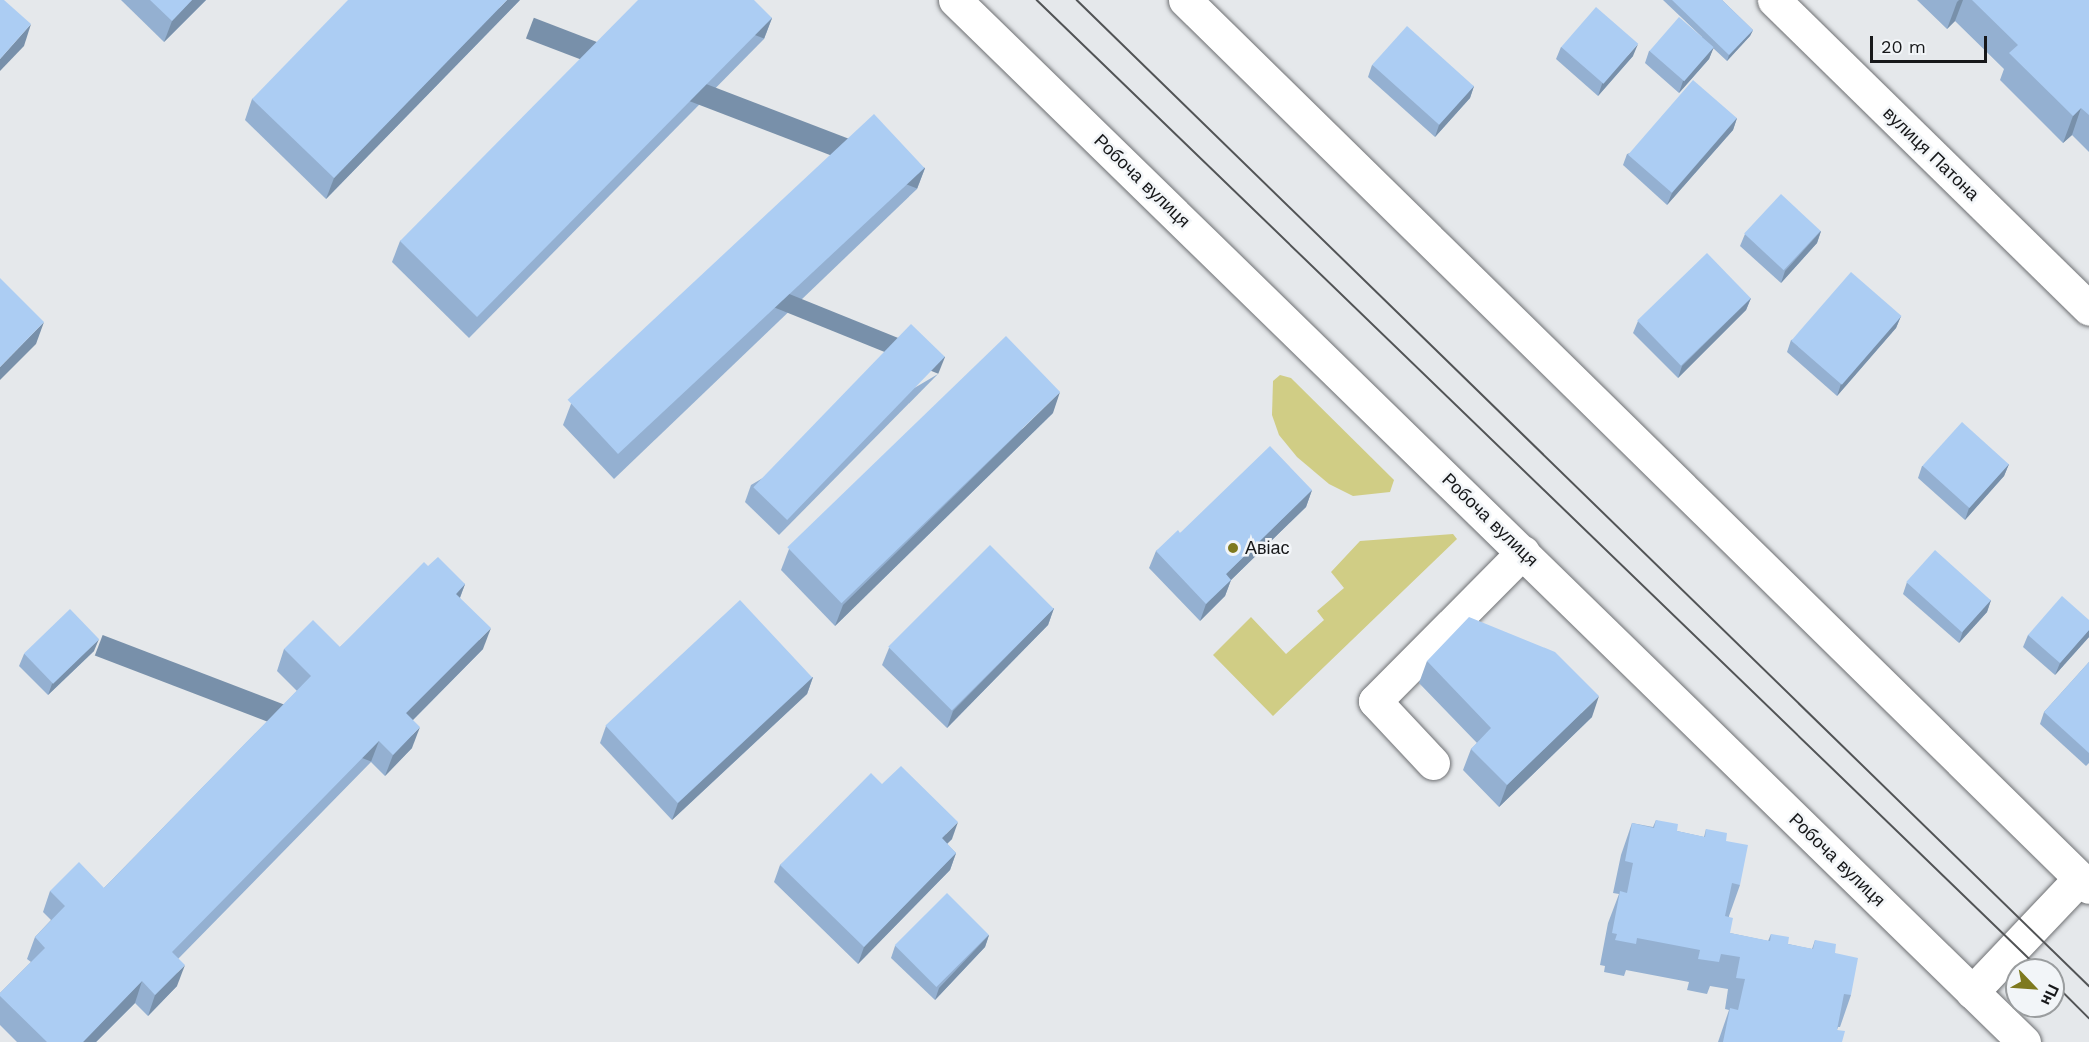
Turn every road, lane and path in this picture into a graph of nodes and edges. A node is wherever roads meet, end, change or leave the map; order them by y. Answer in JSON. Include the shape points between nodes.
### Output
{"nodes":[{"id":1,"x":955,"y":0,"type":"edge"},
{"id":2,"x":1185,"y":0,"type":"edge"},
{"id":3,"x":1774,"y":0,"type":"edge"},
{"id":4,"x":2089,"y":308,"type":"edge"},
{"id":5,"x":1523,"y":552,"type":"junction"},
{"id":6,"x":1432,"y":763,"type":"dead end"},
{"id":7,"x":2086,"y":877,"type":"edge"},
{"id":8,"x":1972,"y":992,"type":"junction"},
{"id":9,"x":2024,"y":1042,"type":"edge"}],
"edges":[{"from":1,"to":5,"type":"main road","name":"Робоча вулиця"},
{"from":2,"to":7,"type":"main road"},
{"from":3,"to":4,"type":"main road","name":"вулиця Патона"},
{"from":5,"to":6,"type":"main road","via":[[1375,701]]},
{"from":5,"to":8,"type":"main road","name":"Робоча вулиця"},
{"from":7,"to":8,"type":"main road"},
{"from":8,"to":9,"type":"main road","name":"Робоча вулиця"}]}
